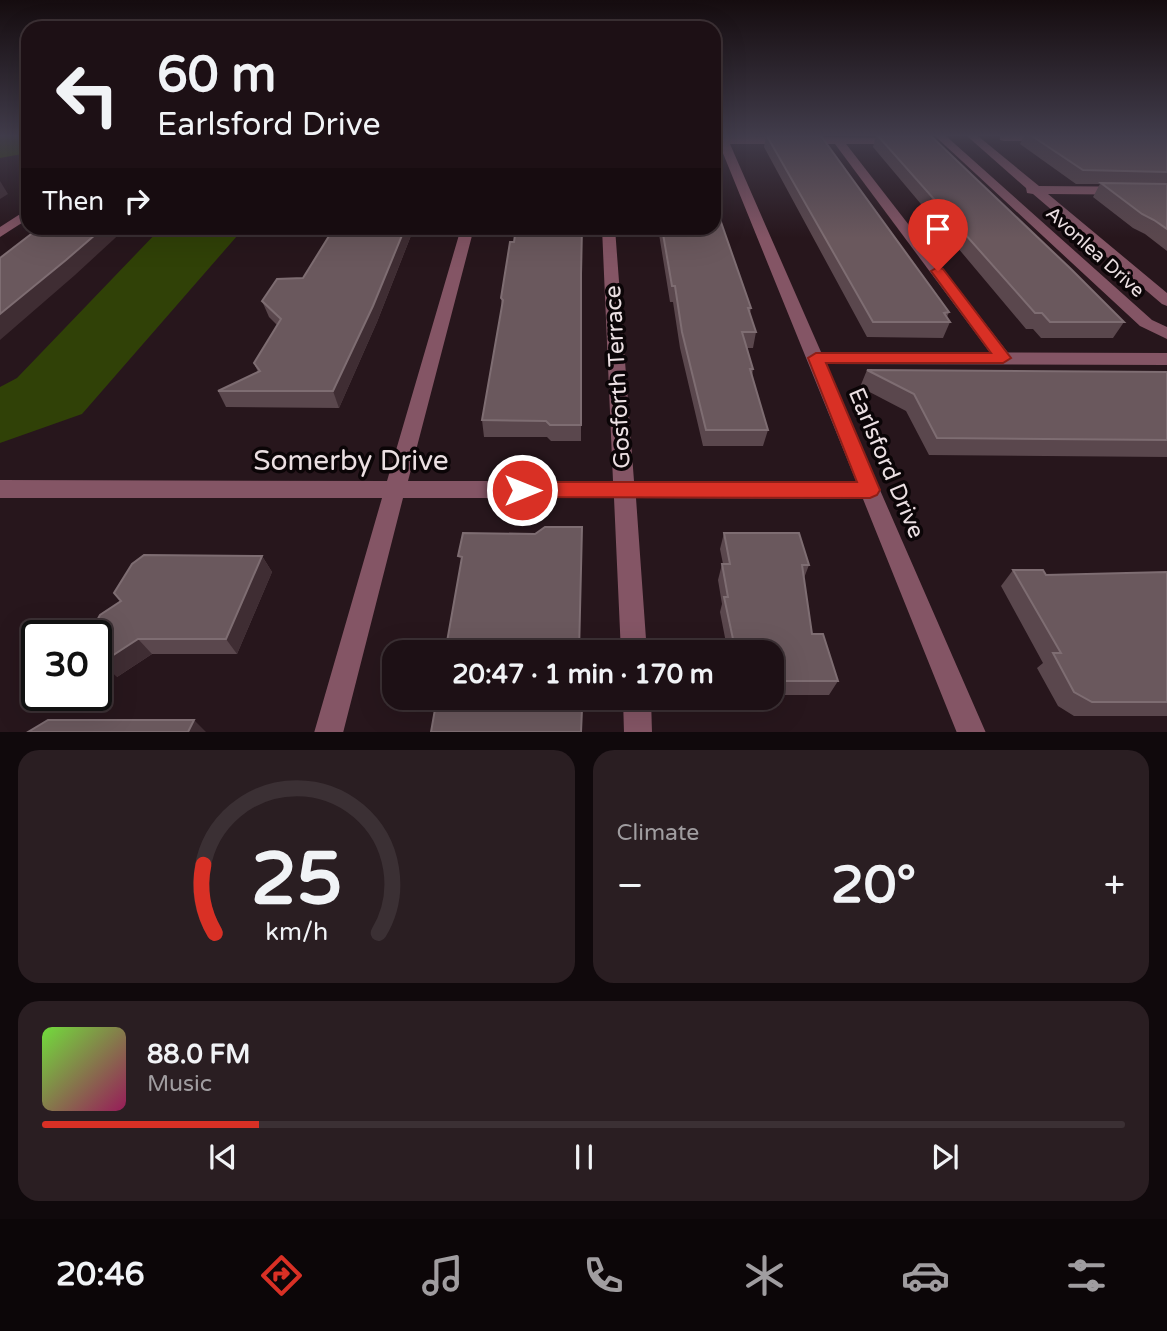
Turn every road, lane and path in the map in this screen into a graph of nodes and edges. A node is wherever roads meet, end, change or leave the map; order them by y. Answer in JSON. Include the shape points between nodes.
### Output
{"nodes":[{"id":1,"x":733,"y":170,"type":"edge"},
{"id":2,"x":860,"y":170,"type":"edge"},
{"id":3,"x":978,"y":170,"type":"edge"},
{"id":4,"x":1012,"y":170,"type":"edge"},
{"id":5,"x":999,"y":190,"type":"junction"},
{"id":6,"x":1035,"y":190,"type":"junction"},
{"id":7,"x":1167,"y":191,"type":"edge"},
{"id":8,"x":21,"y":218,"type":"edge"},
{"id":9,"x":0,"y":233,"type":"edge"},
{"id":10,"x":465,"y":235,"type":"edge"},
{"id":11,"x":609,"y":235,"type":"edge"},
{"id":12,"x":1167,"y":301,"type":"edge"},
{"id":13,"x":1167,"y":334,"type":"edge"},
{"id":14,"x":816,"y":358,"type":"junction"},
{"id":15,"x":1003,"y":358,"type":"junction"},
{"id":16,"x":1167,"y":359,"type":"edge"},
{"id":17,"x":396,"y":488,"type":"junction"},
{"id":18,"x":0,"y":489,"type":"edge"},
{"id":19,"x":870,"y":490,"type":"junction"},
{"id":20,"x":625,"y":491,"type":"junction"},
{"id":21,"x":633,"y":640,"type":"edge"},
{"id":22,"x":637,"y":710,"type":"edge"},
{"id":23,"x":328,"y":732,"type":"edge"},
{"id":24,"x":638,"y":732,"type":"edge"},
{"id":25,"x":972,"y":732,"type":"edge"}],
"edges":[{"from":1,"to":14,"type":"street","name":"Earlsford Drive"},
{"from":2,"to":15,"type":"street"},
{"from":3,"to":5,"type":"street","name":"Avonlea Drive"},
{"from":4,"to":6,"type":"street","name":"Avonlea Drive"},
{"from":5,"to":6,"type":"street"},
{"from":5,"to":13,"type":"street","name":"Avonlea Drive","via":[[1146,323]]},
{"from":6,"to":7,"type":"street"},
{"from":6,"to":12,"type":"street","name":"Avonlea Drive"},
{"from":8,"to":9,"type":"street"},
{"from":10,"to":17,"type":"street"},
{"from":11,"to":20,"type":"street","name":"Gosforth Terrace"},
{"from":14,"to":15,"type":"street"},
{"from":14,"to":19,"type":"street","name":"Earlsford Drive"},
{"from":15,"to":16,"type":"street"},
{"from":17,"to":18,"type":"street","name":"Somerby Drive"},
{"from":17,"to":20,"type":"street","name":"Somerby Drive"},
{"from":17,"to":23,"type":"street"},
{"from":19,"to":20,"type":"street","name":"Somerby Drive"},
{"from":19,"to":25,"type":"street","name":"Earlsford Drive"},
{"from":20,"to":21,"type":"street","name":"Gosforth Terrace"},
{"from":22,"to":24,"type":"street"}]}
